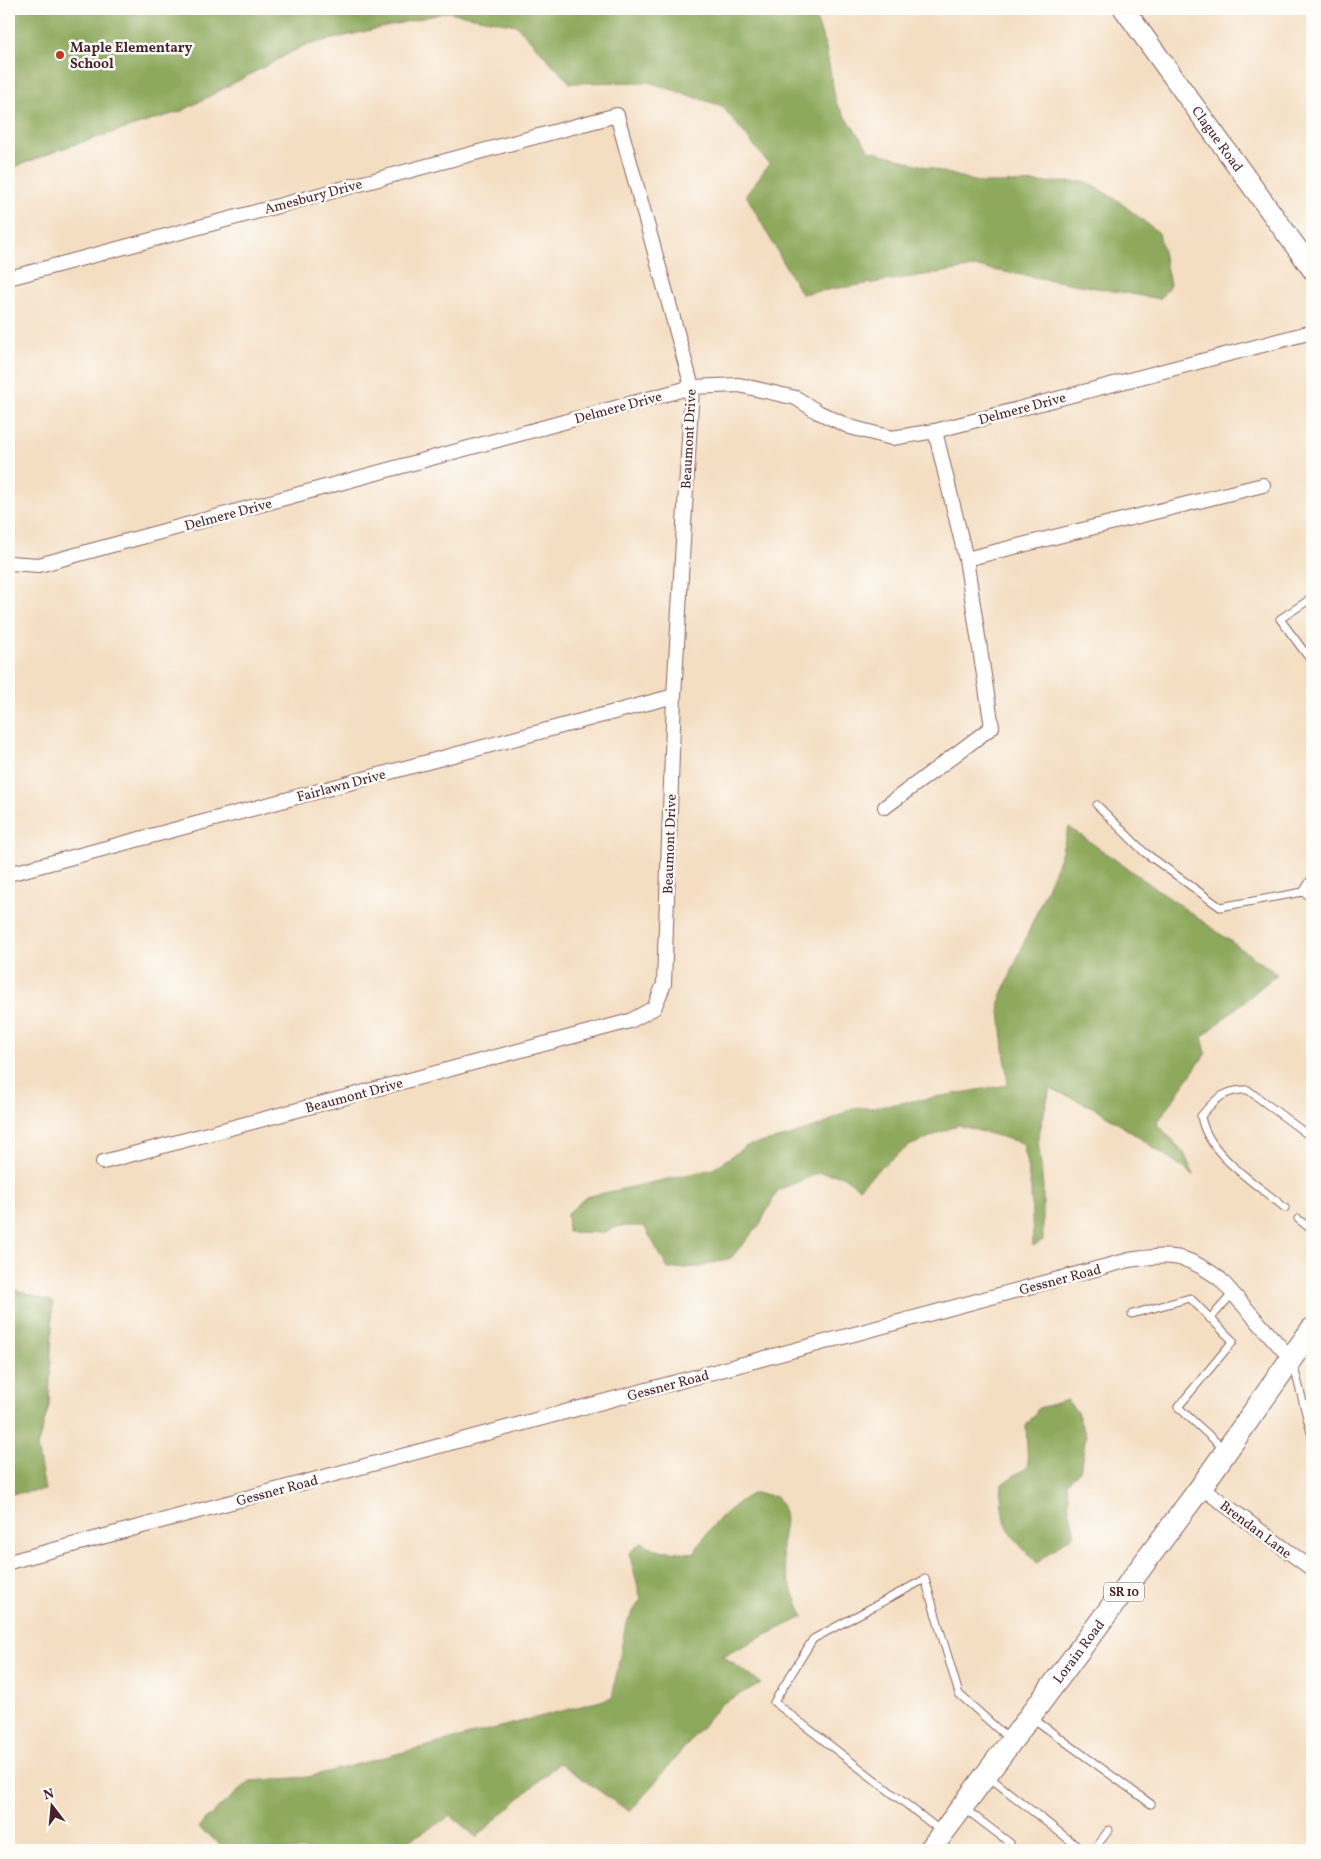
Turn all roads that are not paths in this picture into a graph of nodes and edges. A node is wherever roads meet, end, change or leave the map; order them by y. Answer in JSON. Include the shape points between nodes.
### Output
{"nodes":[{"id":1,"x":1124,"y":9,"type":"edge"},
{"id":2,"x":617,"y":115,"type":"joint"},
{"id":3,"x":1312,"y":269,"type":"edge"},
{"id":4,"x":9,"y":278,"type":"edge"},
{"id":5,"x":1312,"y":332,"type":"edge"},
{"id":6,"x":692,"y":387,"type":"junction"},
{"id":7,"x":935,"y":431,"type":"junction"},
{"id":8,"x":1263,"y":485,"type":"dead end"},
{"id":9,"x":966,"y":559,"type":"junction"},
{"id":10,"x":9,"y":563,"type":"edge"},
{"id":11,"x":1312,"y":598,"type":"edge"},
{"id":12,"x":1312,"y":662,"type":"edge"},
{"id":13,"x":674,"y":696,"type":"junction"},
{"id":14,"x":1097,"y":805,"type":"dead end"},
{"id":15,"x":886,"y":807,"type":"dead end"},
{"id":16,"x":9,"y":874,"type":"edge"},
{"id":17,"x":1312,"y":878,"type":"edge"},
{"id":18,"x":1303,"y":892,"type":"junction"},
{"id":19,"x":1312,"y":898,"type":"edge"},
{"id":20,"x":1312,"y":1138,"type":"edge"},
{"id":21,"x":103,"y":1162,"type":"dead end"},
{"id":22,"x":1285,"y":1208,"type":"dead end"},
{"id":23,"x":1298,"y":1219,"type":"dead end"},
{"id":24,"x":1312,"y":1230,"type":"edge"},
{"id":25,"x":1233,"y":1293,"type":"junction"},
{"id":26,"x":1132,"y":1314,"type":"dead end"},
{"id":27,"x":1210,"y":1319,"type":"junction"},
{"id":28,"x":1312,"y":1329,"type":"edge"},
{"id":29,"x":1292,"y":1360,"type":"junction"},
{"id":30,"x":1312,"y":1437,"type":"edge"},
{"id":31,"x":1226,"y":1451,"type":"junction"},
{"id":32,"x":1201,"y":1487,"type":"junction"},
{"id":33,"x":9,"y":1562,"type":"edge"},
{"id":34,"x":1312,"y":1569,"type":"edge"},
{"id":35,"x":1031,"y":1717,"type":"junction"},
{"id":36,"x":1012,"y":1742,"type":"junction"},
{"id":37,"x":986,"y":1776,"type":"junction"},
{"id":38,"x":1152,"y":1804,"type":"dead end"},
{"id":39,"x":962,"y":1807,"type":"junction"},
{"id":40,"x":1109,"y":1830,"type":"dead end"},
{"id":41,"x":943,"y":1833,"type":"junction"},
{"id":42,"x":930,"y":1850,"type":"edge"},
{"id":43,"x":1005,"y":1850,"type":"edge"},
{"id":44,"x":1082,"y":1850,"type":"edge"},
{"id":45,"x":1093,"y":1850,"type":"edge"}],
"edges":[{"from":1,"to":3,"type":"main road","name":"Clague Road"},
{"from":2,"to":4,"type":"street","name":"Amesbury Drive"},
{"from":2,"to":6,"type":"street","name":"Beaumont Drive"},
{"from":5,"to":7,"type":"street","name":"Delmere Drive"},
{"from":6,"to":7,"type":"street","name":"Delmere Drive","via":[[739,385],[796,398],[850,427],[892,438]]},
{"from":6,"to":10,"type":"street","name":"Delmere Drive","via":[[39,565]]},
{"from":6,"to":13,"type":"street","name":"Beaumont Drive"},
{"from":7,"to":9,"type":"street"},
{"from":8,"to":9,"type":"street"},
{"from":9,"to":15,"type":"street","via":[[992,727]]},
{"from":11,"to":12,"type":"lane","via":[[1280,619]]},
{"from":13,"to":16,"type":"street","name":"Fairlawn Drive"},
{"from":13,"to":21,"type":"street","name":"Beaumont Drive","via":[[664,984],[654,1008],[630,1022]]},
{"from":14,"to":18,"type":"lane","via":[[1144,852],[1220,907]]},
{"from":17,"to":18,"type":"lane"},
{"from":18,"to":19,"type":"lane"},
{"from":20,"to":22,"type":"lane","via":[[1248,1090],[1234,1089],[1216,1098],[1202,1116],[1203,1130],[1215,1149]]},
{"from":23,"to":24,"type":"lane"},
{"from":25,"to":27,"type":"lane"},
{"from":25,"to":29,"type":"street","name":"Gessner Road"},
{"from":25,"to":33,"type":"street","name":"Gessner Road","via":[[1220,1279],[1192,1260],[1172,1256],[1129,1260]]},
{"from":26,"to":27,"type":"lane","via":[[1190,1298]]},
{"from":27,"to":31,"type":"lane","via":[[1233,1341],[1178,1407]]},
{"from":28,"to":29,"type":"main road","name":"Lorain Road","number":"SR 10"},
{"from":29,"to":30,"type":"lane"},
{"from":29,"to":31,"type":"main road","name":"Lorain Road","number":"SR 10"},
{"from":31,"to":32,"type":"main road","name":"Lorain Road","number":"SR 10"},
{"from":32,"to":34,"type":"street","name":"Brendan Lane"},
{"from":32,"to":35,"type":"main road","name":"Lorain Road","number":"SR 10"},
{"from":35,"to":36,"type":"main road","name":"Lorain Road","number":"SR 10"},
{"from":35,"to":38,"type":"lane"},
{"from":36,"to":37,"type":"main road","name":"Lorain Road","number":"SR 10"},
{"from":36,"to":41,"type":"lane","via":[[959,1694],[924,1579],[813,1639],[774,1702]]},
{"from":37,"to":39,"type":"main road","name":"Lorain Road","number":"SR 10"},
{"from":37,"to":44,"type":"lane"},
{"from":39,"to":41,"type":"main road","name":"Lorain Road","number":"SR 10"},
{"from":39,"to":43,"type":"lane","via":[[1010,1843]]},
{"from":40,"to":45,"type":"lane"},
{"from":41,"to":42,"type":"main road","name":"Lorain Road","number":"SR 10"}]}
